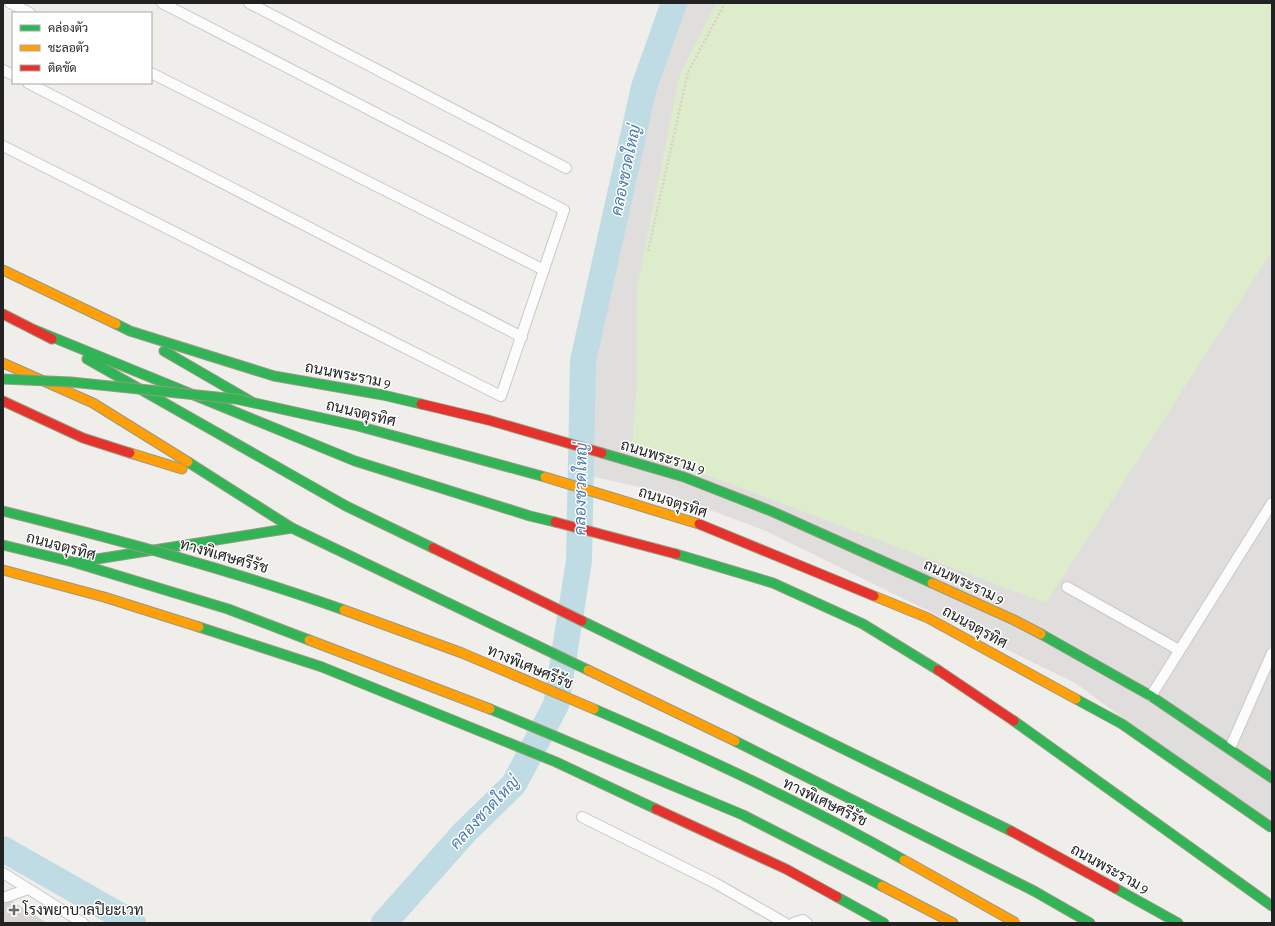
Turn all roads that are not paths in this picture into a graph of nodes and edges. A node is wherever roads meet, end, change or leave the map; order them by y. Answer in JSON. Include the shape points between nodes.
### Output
{"nodes":[{"id":1,"x":10,"y":3,"type":"edge"},
{"id":2,"x":162,"y":3,"type":"edge"},
{"id":3,"x":249,"y":3,"type":"edge"},
{"id":4,"x":28,"y":12,"type":"edge"},
{"id":5,"x":3,"y":70,"type":"edge"},
{"id":6,"x":12,"y":74,"type":"edge"},
{"id":7,"x":152,"y":74,"type":"edge"},
{"id":8,"x":30,"y":84,"type":"edge"},
{"id":9,"x":3,"y":146,"type":"edge"},
{"id":10,"x":566,"y":168,"type":"dead end"},
{"id":11,"x":3,"y":270,"type":"edge"},
{"id":12,"x":544,"y":270,"type":"junction"},
{"id":13,"x":3,"y":314,"type":"edge"},
{"id":14,"x":35,"y":330,"type":"junction"},
{"id":15,"x":130,"y":331,"type":"junction"},
{"id":16,"x":522,"y":337,"type":"junction"},
{"id":17,"x":3,"y":363,"type":"edge"},
{"id":18,"x":3,"y":379,"type":"edge"},
{"id":19,"x":3,"y":401,"type":"edge"},
{"id":20,"x":280,"y":418,"type":"dead end"},
{"id":21,"x":294,"y":426,"type":"dead end"},
{"id":22,"x":355,"y":461,"type":"junction"},
{"id":23,"x":210,"y":478,"type":"junction"},
{"id":24,"x":1272,"y":503,"type":"edge"},
{"id":25,"x":3,"y":511,"type":"edge"},
{"id":26,"x":292,"y":528,"type":"junction"},
{"id":27,"x":3,"y":545,"type":"edge"},
{"id":28,"x":73,"y":562,"type":"junction"},
{"id":29,"x":3,"y":570,"type":"edge"},
{"id":30,"x":1067,"y":587,"type":"dead end"},
{"id":31,"x":1179,"y":650,"type":"junction"},
{"id":32,"x":1272,"y":653,"type":"edge"},
{"id":33,"x":1151,"y":696,"type":"junction"},
{"id":34,"x":1230,"y":748,"type":"junction"},
{"id":35,"x":1272,"y":778,"type":"edge"},
{"id":36,"x":582,"y":817,"type":"dead end"},
{"id":37,"x":1272,"y":828,"type":"edge"},
{"id":38,"x":3,"y":873,"type":"edge"},
{"id":39,"x":28,"y":889,"type":"junction"},
{"id":40,"x":6,"y":897,"type":"dead end"},
{"id":41,"x":1272,"y":906,"type":"edge"},
{"id":42,"x":83,"y":923,"type":"edge"},
{"id":43,"x":785,"y":923,"type":"edge"},
{"id":44,"x":793,"y":923,"type":"edge"},
{"id":45,"x":807,"y":923,"type":"edge"},
{"id":46,"x":884,"y":923,"type":"edge"},
{"id":47,"x":953,"y":923,"type":"edge"},
{"id":48,"x":1016,"y":923,"type":"edge"},
{"id":49,"x":1090,"y":923,"type":"edge"},
{"id":50,"x":1178,"y":923,"type":"edge"}],
"edges":[{"from":1,"to":4,"type":"lane"},
{"from":2,"to":12,"type":"lane","via":[[564,210]]},
{"from":3,"to":10,"type":"lane"},
{"from":5,"to":6,"type":"lane"},
{"from":7,"to":12,"type":"lane"},
{"from":8,"to":16,"type":"lane"},
{"from":9,"to":16,"type":"lane","via":[[501,396]]},
{"from":11,"to":15,"type":"main road","name":"ถนนพระราม 9"},
{"from":12,"to":16,"type":"lane"},
{"from":13,"to":14,"type":"main road","name":"ถนนพระราม 9"},
{"from":14,"to":22,"type":"main road"},
{"from":14,"to":50,"type":"main road","name":"ถนนพระราม 9","via":[[346,506],[1028,839]]},
{"from":15,"to":20,"type":"main road"},
{"from":15,"to":33,"type":"main road","name":"ถนนพระราม 9","via":[[274,376],[383,395],[488,420],[684,477],[771,511],[1014,620]]},
{"from":17,"to":23,"type":"main road","via":[[93,403]]},
{"from":18,"to":37,"type":"main road","name":"ถนนจตุรทิศ","bridge":true,"via":[[71,382],[236,399],[358,426],[508,466],[702,525],[928,618],[1122,724]]},
{"from":19,"to":23,"type":"main road","via":[[83,438]]},
{"from":21,"to":22,"type":"main road"},
{"from":22,"to":41,"type":"main road","via":[[530,516],[645,544],[773,582],[862,624],[960,683]]},
{"from":23,"to":26,"type":"main road"},
{"from":24,"to":31,"type":"lane"},
{"from":25,"to":48,"type":"main road","name":"ทางพิเศษศรีรัช","bridge":true,"via":[[126,542],[280,587],[462,654],[648,732],[846,827]]},
{"from":26,"to":28,"type":"main road"},
{"from":26,"to":49,"type":"main road","via":[[739,743],[1034,891]]},
{"from":27,"to":28,"type":"main road","name":"ถนนจตุรทิศ"},
{"from":28,"to":47,"type":"main road","name":"ถนนจตุรทิศ","via":[[228,609],[500,713],[743,815]]},
{"from":29,"to":46,"type":"main road","via":[[104,597],[322,667],[556,762],[786,869]]},
{"from":30,"to":31,"type":"lane"},
{"from":31,"to":33,"type":"lane"},
{"from":32,"to":34,"type":"lane"},
{"from":33,"to":34,"type":"main road","name":"ถนนพระราม 9"},
{"from":34,"to":35,"type":"main road","name":"ถนนพระราม 9"},
{"from":36,"to":43,"type":"lane","via":[[716,883]]},
{"from":38,"to":39,"type":"lane"},
{"from":39,"to":40,"type":"lane"},
{"from":39,"to":42,"type":"lane"},
{"from":44,"to":45,"type":"lane","via":[[803,920]]}]}
